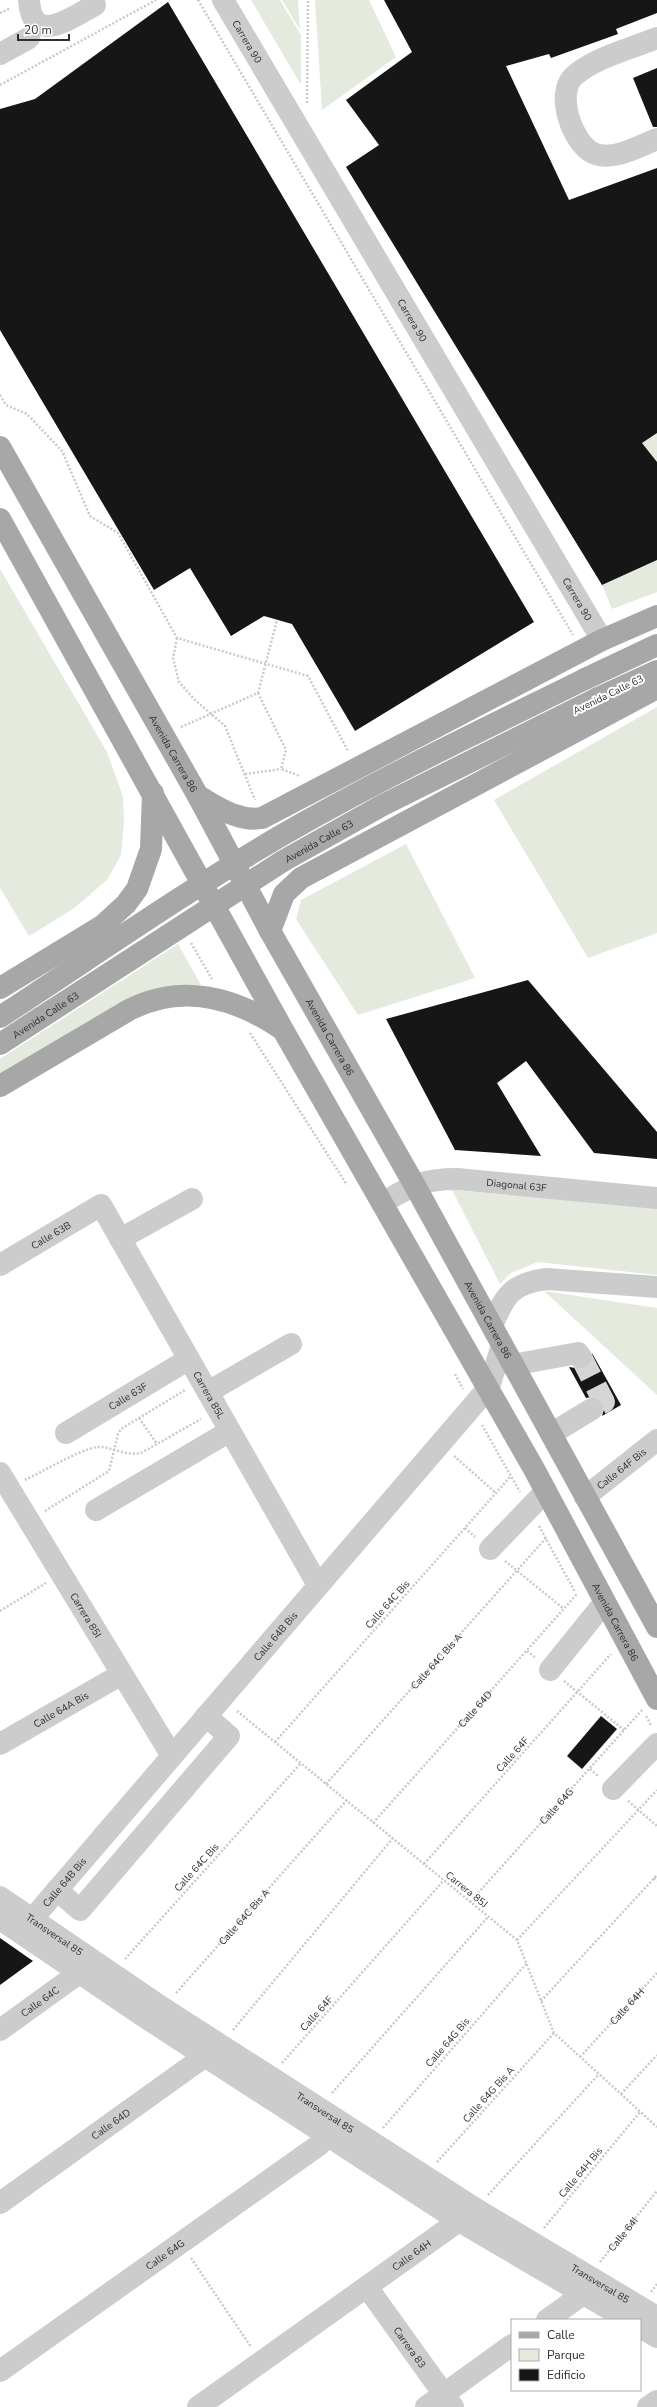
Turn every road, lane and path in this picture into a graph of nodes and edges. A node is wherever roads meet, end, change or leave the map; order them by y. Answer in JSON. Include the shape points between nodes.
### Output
{"nodes":[{"id":1,"x":29,"y":0,"type":"edge"},
{"id":2,"x":156,"y":0,"type":"edge"},
{"id":3,"x":198,"y":0,"type":"edge"},
{"id":4,"x":223,"y":0,"type":"edge"},
{"id":5,"x":95,"y":4,"type":"dead end"},
{"id":6,"x":29,"y":38,"type":"dead end"},
{"id":7,"x":657,"y":38,"type":"edge"},
{"id":8,"x":0,"y":54,"type":"edge"},
{"id":9,"x":0,"y":85,"type":"edge"},
{"id":10,"x":657,"y":139,"type":"edge"},
{"id":11,"x":0,"y":396,"type":"edge"},
{"id":12,"x":0,"y":448,"type":"edge"},
{"id":13,"x":0,"y":519,"type":"edge"},
{"id":14,"x":657,"y":616,"type":"edge"},
{"id":15,"x":277,"y":620,"type":"dead end"},
{"id":16,"x":177,"y":638,"type":"junction"},
{"id":17,"x":576,"y":640,"type":"dead end"},
{"id":18,"x":602,"y":640,"type":"junction"},
{"id":19,"x":657,"y":645,"type":"edge"},
{"id":20,"x":266,"y":662,"type":"junction"},
{"id":21,"x":657,"y":670,"type":"edge"},
{"id":22,"x":657,"y":688,"type":"edge"},
{"id":23,"x":258,"y":693,"type":"junction"},
{"id":24,"x":212,"y":714,"type":"junction"},
{"id":25,"x":181,"y":727,"type":"dead end"},
{"id":26,"x":350,"y":756,"type":"dead end"},
{"id":27,"x":280,"y":769,"type":"junction"},
{"id":28,"x":245,"y":774,"type":"junction"},
{"id":29,"x":305,"y":778,"type":"dead end"},
{"id":30,"x":153,"y":792,"type":"junction"},
{"id":31,"x":198,"y":796,"type":"junction"},
{"id":32,"x":256,"y":802,"type":"dead end"},
{"id":33,"x":270,"y":931,"type":"junction"},
{"id":34,"x":0,"y":988,"type":"edge"},
{"id":35,"x":0,"y":1018,"type":"edge"},
{"id":36,"x":246,"y":1029,"type":"dead end"},
{"id":37,"x":283,"y":1030,"type":"junction"},
{"id":38,"x":0,"y":1044,"type":"edge"},
{"id":39,"x":0,"y":1086,"type":"edge"},
{"id":40,"x":414,"y":1184,"type":"junction"},
{"id":41,"x":349,"y":1188,"type":"dead end"},
{"id":42,"x":657,"y":1198,"type":"edge"},
{"id":43,"x":192,"y":1199,"type":"dead end"},
{"id":44,"x":382,"y":1203,"type":"junction"},
{"id":45,"x":101,"y":1205,"type":"joint"},
{"id":46,"x":120,"y":1239,"type":"junction"},
{"id":47,"x":0,"y":1265,"type":"edge"},
{"id":48,"x":657,"y":1287,"type":"edge"},
{"id":49,"x":492,"y":1326,"type":"junction"},
{"id":50,"x":291,"y":1344,"type":"dead end"},
{"id":51,"x":502,"y":1345,"type":"junction"},
{"id":52,"x":581,"y":1357,"type":"dead end"},
{"id":53,"x":189,"y":1359,"type":"junction"},
{"id":54,"x":512,"y":1365,"type":"junction"},
{"id":55,"x":454,"y":1372,"type":"dead end"},
{"id":56,"x":489,"y":1386,"type":"junction"},
{"id":57,"x":209,"y":1394,"type":"junction"},
{"id":58,"x":472,"y":1406,"type":"junction"},
{"id":59,"x":592,"y":1409,"type":"tunnel mouth"},
{"id":60,"x":139,"y":1418,"type":"junction"},
{"id":61,"x":230,"y":1431,"type":"junction"},
{"id":62,"x":66,"y":1433,"type":"dead end"},
{"id":63,"x":486,"y":1433,"type":"dead end"},
{"id":64,"x":551,"y":1434,"type":"junction"},
{"id":65,"x":657,"y":1440,"type":"edge"},
{"id":66,"x":440,"y":1443,"type":"junction"},
{"id":67,"x":157,"y":1444,"type":"junction"},
{"id":68,"x":115,"y":1451,"type":"junction"},
{"id":69,"x":511,"y":1476,"type":"dead end"},
{"id":70,"x":4,"y":1480,"type":"edge"},
{"id":71,"x":546,"y":1491,"type":"junction"},
{"id":72,"x":496,"y":1493,"type":"junction"},
{"id":73,"x":585,"y":1497,"type":"junction"},
{"id":74,"x":96,"y":1510,"type":"dead end"},
{"id":75,"x":29,"y":1520,"type":"junction"},
{"id":76,"x":464,"y":1528,"type":"junction"},
{"id":77,"x":546,"y":1538,"type":"dead end"},
{"id":78,"x":490,"y":1549,"type":"junction"},
{"id":79,"x":517,"y":1571,"type":"junction"},
{"id":80,"x":62,"y":1574,"type":"junction"},
{"id":81,"x":318,"y":1585,"type":"junction"},
{"id":82,"x":577,"y":1594,"type":"dead end"},
{"id":83,"x":604,"y":1603,"type":"junction"},
{"id":84,"x":564,"y":1609,"type":"junction"},
{"id":85,"x":0,"y":1611,"type":"edge"},
{"id":86,"x":657,"y":1628,"type":"edge"},
{"id":87,"x":527,"y":1651,"type":"junction"},
{"id":88,"x":611,"y":1654,"type":"dead end"},
{"id":89,"x":550,"y":1670,"type":"junction"},
{"id":90,"x":122,"y":1674,"type":"junction"},
{"id":91,"x":578,"y":1692,"type":"junction"},
{"id":92,"x":222,"y":1698,"type":"junction"},
{"id":93,"x":650,"y":1704,"type":"edge"},
{"id":94,"x":206,"y":1716,"type":"junction"},
{"id":95,"x":624,"y":1730,"type":"junction"},
{"id":96,"x":275,"y":1742,"type":"junction"},
{"id":97,"x":0,"y":1744,"type":"edge"},
{"id":98,"x":657,"y":1744,"type":"edge"},
{"id":99,"x":172,"y":1756,"type":"junction"},
{"id":100,"x":301,"y":1763,"type":"junction"},
{"id":101,"x":326,"y":1784,"type":"junction"},
{"id":102,"x":613,"y":1789,"type":"dead end"},
{"id":103,"x":657,"y":1790,"type":"edge"},
{"id":104,"x":347,"y":1800,"type":"junction"},
{"id":105,"x":373,"y":1823,"type":"junction"},
{"id":106,"x":393,"y":1838,"type":"junction"},
{"id":107,"x":424,"y":1864,"type":"junction"},
{"id":108,"x":657,"y":1875,"type":"edge"},
{"id":109,"x":654,"y":1878,"type":"junction"},
{"id":110,"x":444,"y":1880,"type":"junction"},
{"id":111,"x":657,"y":1881,"type":"edge"},
{"id":112,"x":57,"y":1890,"type":"junction"},
{"id":113,"x":0,"y":1897,"type":"edge"},
{"id":114,"x":470,"y":1902,"type":"junction"},
{"id":115,"x":0,"y":1913,"type":"edge"},
{"id":116,"x":488,"y":1916,"type":"junction"},
{"id":117,"x":33,"y":1919,"type":"junction"},
{"id":118,"x":0,"y":1920,"type":"edge"},
{"id":119,"x":517,"y":1940,"type":"junction"},
{"id":120,"x":121,"y":1964,"type":"dead end"},
{"id":121,"x":527,"y":1964,"type":"junction"},
{"id":122,"x":79,"y":1973,"type":"junction"},
{"id":123,"x":657,"y":1973,"type":"edge"},
{"id":124,"x":172,"y":1997,"type":"dead end"},
{"id":125,"x":541,"y":2001,"type":"junction"},
{"id":126,"x":0,"y":2030,"type":"edge"},
{"id":127,"x":554,"y":2034,"type":"junction"},
{"id":128,"x":218,"y":2045,"type":"junction"},
{"id":129,"x":657,"y":2055,"type":"edge"},
{"id":130,"x":580,"y":2057,"type":"junction"},
{"id":131,"x":279,"y":2066,"type":"dead end"},
{"id":132,"x":599,"y":2074,"type":"junction"},
{"id":133,"x":621,"y":2094,"type":"junction"},
{"id":134,"x":328,"y":2098,"type":"dead end"},
{"id":135,"x":640,"y":2112,"type":"junction"},
{"id":136,"x":657,"y":2127,"type":"edge"},
{"id":137,"x":380,"y":2131,"type":"dead end"},
{"id":138,"x":328,"y":2136,"type":"junction"},
{"id":139,"x":433,"y":2166,"type":"dead end"},
{"id":140,"x":657,"y":2192,"type":"edge"},
{"id":141,"x":0,"y":2202,"type":"edge"},
{"id":142,"x":468,"y":2215,"type":"junction"},
{"id":143,"x":532,"y":2242,"type":"junction"},
{"id":144,"x":182,"y":2243,"type":"junction"},
{"id":145,"x":586,"y":2285,"type":"junction"},
{"id":146,"x":367,"y":2287,"type":"junction"},
{"id":147,"x":657,"y":2317,"type":"edge"},
{"id":148,"x":548,"y":2319,"type":"edge"},
{"id":149,"x":627,"y":2319,"type":"edge"},
{"id":150,"x":641,"y":2328,"type":"edge"},
{"id":151,"x":657,"y":2337,"type":"edge"},
{"id":152,"x":511,"y":2346,"type":"edge"},
{"id":153,"x":261,"y":2362,"type":"junction"},
{"id":154,"x":0,"y":2371,"type":"edge"},
{"id":155,"x":448,"y":2401,"type":"edge"},
{"id":156,"x":657,"y":2401,"type":"edge"},
{"id":157,"x":198,"y":2407,"type":"edge"},
{"id":158,"x":426,"y":2407,"type":"edge"},
{"id":159,"x":648,"y":2407,"type":"edge"}],
"edges":[{"from":1,"to":5,"type":"street","via":[[35,21],[48,27]]},
{"from":2,"to":9,"type":"path"},
{"from":3,"to":17,"type":"path"},
{"from":4,"to":18,"type":"street","name":"Carrera 90"},
{"from":6,"to":8,"type":"street"},
{"from":7,"to":10,"type":"street","via":[[596,62],[573,77],[564,93],[568,118],[580,141],[593,153],[614,155]]},
{"from":11,"to":16,"type":"path","via":[[6,405],[27,414],[56,444],[67,460],[90,516],[118,532]]},
{"from":12,"to":31,"type":"main road","name":"Avenida Carrera 86"},
{"from":13,"to":30,"type":"main road","name":"Avenida Carrera 86"},
{"from":14,"to":18,"type":"main road"},
{"from":15,"to":20,"type":"path"},
{"from":16,"to":20,"type":"path"},
{"from":16,"to":24,"type":"path","via":[[173,658],[179,682],[194,700]]},
{"from":18,"to":31,"type":"main road","via":[[262,818],[246,819]]},
{"from":19,"to":35,"type":"main road","bridge":true,"via":[[376,783],[277,838]]},
{"from":20,"to":23,"type":"path"},
{"from":20,"to":26,"type":"path","via":[[308,676]]},
{"from":21,"to":38,"type":"main road","name":"Avenida Calle 63","bridge":true,"via":[[384,805],[283,861]]},
{"from":22,"to":33,"type":"main road","via":[[301,878],[284,894]]},
{"from":23,"to":24,"type":"path"},
{"from":23,"to":27,"type":"path","via":[[286,750]]},
{"from":24,"to":25,"type":"path"},
{"from":24,"to":28,"type":"path","via":[[228,731]]},
{"from":27,"to":28,"type":"path"},
{"from":27,"to":29,"type":"path"},
{"from":28,"to":32,"type":"path"},
{"from":30,"to":34,"type":"main road","via":[[151,849],[136,889],[126,904],[102,926]]},
{"from":30,"to":37,"type":"main road","name":"Avenida Carrera 86"},
{"from":31,"to":33,"type":"main road","name":"Avenida Carrera 86"},
{"from":33,"to":40,"type":"main road","name":"Avenida Carrera 86"},
{"from":36,"to":41,"type":"path"},
{"from":37,"to":39,"type":"main road","via":[[257,1012],[224,1000],[201,996],[160,998],[129,1010]]},
{"from":37,"to":44,"type":"main road","name":"Avenida Carrera 86"},
{"from":40,"to":42,"type":"street","name":"Diagonal 63F","via":[[433,1179],[457,1179]]},
{"from":40,"to":44,"type":"street","name":"Diagonal 63F"},
{"from":40,"to":49,"type":"main road","name":"Avenida Carrera 86"},
{"from":43,"to":46,"type":"street"},
{"from":44,"to":56,"type":"main road","name":"Avenida Carrera 86"},
{"from":45,"to":46,"type":"street","name":"Carrera 85L"},
{"from":45,"to":47,"type":"street","name":"Calle 63B"},
{"from":46,"to":53,"type":"street","name":"Carrera 85L"},
{"from":48,"to":49,"type":"street","via":[[547,1279],[530,1281],[506,1296]]},
{"from":49,"to":51,"type":"main road","name":"Avenida Carrera 86"},
{"from":50,"to":57,"type":"street"},
{"from":51,"to":54,"type":"main road","name":"Avenida Carrera 86"},
{"from":51,"to":56,"type":"street","name":"Calle 64B Bis"},
{"from":52,"to":54,"type":"street","via":[[578,1352]]},
{"from":53,"to":57,"type":"street","name":"Carrera 85L"},
{"from":53,"to":62,"type":"street","name":"Calle 63F"},
{"from":54,"to":64,"type":"main road","name":"Avenida Carrera 86"},
{"from":55,"to":58,"type":"path"},
{"from":56,"to":58,"type":"street","name":"Calle 64B Bis"},
{"from":56,"to":71,"type":"main road","name":"Avenida Carrera 86"},
{"from":57,"to":60,"type":"path"},
{"from":57,"to":61,"type":"street","name":"Carrera 85L"},
{"from":57,"to":67,"type":"path"},
{"from":58,"to":63,"type":"path"},
{"from":58,"to":66,"type":"street","name":"Calle 64B Bis"},
{"from":59,"to":64,"type":"street"},
{"from":60,"to":67,"type":"path"},
{"from":60,"to":68,"type":"path","via":[[122,1429]]},
{"from":61,"to":74,"type":"street"},
{"from":61,"to":81,"type":"street","name":"Carrera 85L"},
{"from":64,"to":73,"type":"main road","name":"Avenida Carrera 86"},
{"from":65,"to":73,"type":"street","name":"Calle 64F Bis"},
{"from":66,"to":72,"type":"path"},
{"from":66,"to":81,"type":"street","name":"Calle 64B Bis"},
{"from":67,"to":68,"type":"path","via":[[135,1455]]},
{"from":68,"to":70,"type":"path","via":[[98,1447]]},
{"from":68,"to":75,"type":"path","via":[[111,1467],[102,1477]]},
{"from":69,"to":72,"type":"path","name":"Calle 64C Bis"},
{"from":70,"to":75,"type":"street","name":"Carrera 85I"},
{"from":71,"to":78,"type":"street"},
{"from":71,"to":83,"type":"main road","name":"Avenida Carrera 86"},
{"from":72,"to":76,"type":"path","name":"Calle 64C Bis"},
{"from":73,"to":86,"type":"main road","name":"Avenida Carrera 86"},
{"from":75,"to":80,"type":"street","name":"Carrera 85I"},
{"from":76,"to":78,"type":"path"},
{"from":76,"to":96,"type":"path","name":"Calle 64C Bis"},
{"from":77,"to":79,"type":"path","name":"Calle 64C Bis A"},
{"from":78,"to":79,"type":"path"},
{"from":79,"to":84,"type":"path"},
{"from":79,"to":101,"type":"path","name":"Calle 64C Bis A"},
{"from":80,"to":85,"type":"path"},
{"from":80,"to":90,"type":"street","name":"Carrera 85I"},
{"from":81,"to":92,"type":"street","name":"Calle 64B Bis"},
{"from":82,"to":84,"type":"path","name":"Calle 64D"},
{"from":83,"to":89,"type":"street"},
{"from":83,"to":93,"type":"main road","name":"Avenida Carrera 86"},
{"from":84,"to":87,"type":"path","name":"Calle 64D"},
{"from":87,"to":89,"type":"path"},
{"from":87,"to":105,"type":"path","name":"Calle 64D"},
{"from":88,"to":91,"type":"path","name":"Calle 64F"},
{"from":89,"to":91,"type":"path"},
{"from":90,"to":97,"type":"street","name":"Calle 64A Bis"},
{"from":90,"to":99,"type":"street","name":"Carrera 85I"},
{"from":91,"to":95,"type":"path"},
{"from":91,"to":107,"type":"path","name":"Calle 64F"},
{"from":92,"to":94,"type":"street","name":"Calle 64B Bis"},
{"from":92,"to":96,"type":"path","name":"Carrera 85J"},
{"from":93,"to":95,"type":"path","name":"Calle 64G"},
{"from":94,"to":99,"type":"street","name":"Calle 64B Bis"},
{"from":94,"to":112,"type":"street","via":[[229,1736],[91,1898],[80,1910]]},
{"from":95,"to":114,"type":"path","name":"Calle 64G"},
{"from":96,"to":100,"type":"path","name":"Carrera 85J"},
{"from":98,"to":102,"type":"street"},
{"from":99,"to":112,"type":"street","name":"Calle 64B Bis"},
{"from":100,"to":101,"type":"path","name":"Carrera 85J"},
{"from":100,"to":120,"type":"path","name":"Calle 64C Bis"},
{"from":101,"to":104,"type":"path","name":"Carrera 85J"},
{"from":103,"to":119,"type":"path"},
{"from":104,"to":105,"type":"path","name":"Carrera 85J"},
{"from":104,"to":124,"type":"path","name":"Calle 64C Bis A"},
{"from":105,"to":106,"type":"path","name":"Carrera 85J"},
{"from":106,"to":107,"type":"path","name":"Carrera 85J"},
{"from":106,"to":128,"type":"path"},
{"from":107,"to":110,"type":"path","name":"Carrera 85J"},
{"from":108,"to":109,"type":"path"},
{"from":109,"to":111,"type":"path"},
{"from":109,"to":125,"type":"path"},
{"from":110,"to":114,"type":"path","name":"Carrera 85J"},
{"from":110,"to":131,"type":"path","name":"Calle 64F"},
{"from":112,"to":117,"type":"street","name":"Calle 64B Bis"},
{"from":113,"to":117,"type":"street","name":"Transversal 85"},
{"from":114,"to":116,"type":"path","name":"Carrera 85J"},
{"from":115,"to":117,"type":"street","via":[[18,1923]]},
{"from":116,"to":119,"type":"path","name":"Carrera 85J"},
{"from":116,"to":134,"type":"path"},
{"from":117,"to":128,"type":"street","name":"Transversal 85"},
{"from":118,"to":122,"type":"street","name":"Transversal 85"},
{"from":119,"to":121,"type":"path","name":"Carrera 85J"},
{"from":121,"to":125,"type":"path","name":"Carrera 85J"},
{"from":121,"to":137,"type":"path","name":"Calle 64G Bis"},
{"from":122,"to":126,"type":"street","name":"Calle 64C"},
{"from":122,"to":128,"type":"street","name":"Transversal 85"},
{"from":123,"to":130,"type":"path","name":"Calle 64H"},
{"from":125,"to":127,"type":"path","name":"Carrera 85J"},
{"from":127,"to":130,"type":"path","name":"Carrera 85J"},
{"from":127,"to":139,"type":"path","name":"Calle 64G Bis A"},
{"from":128,"to":138,"type":"street","name":"Transversal 85"},
{"from":128,"to":141,"type":"street","name":"Calle 64D"},
{"from":128,"to":142,"type":"street","name":"Transversal 85"},
{"from":129,"to":133,"type":"path"},
{"from":130,"to":132,"type":"path","name":"Carrera 85J"},
{"from":132,"to":133,"type":"path","name":"Carrera 85J"},
{"from":132,"to":142,"type":"path"},
{"from":133,"to":135,"type":"path","name":"Carrera 85J"},
{"from":135,"to":136,"type":"path","name":"Carrera 85J"},
{"from":135,"to":143,"type":"path","name":"Calle 64H Bis"},
{"from":138,"to":142,"type":"street","name":"Transversal 85"},
{"from":138,"to":144,"type":"street","name":"Calle 64G"},
{"from":140,"to":145,"type":"path","name":"Calle 64I"},
{"from":142,"to":143,"type":"street","name":"Transversal 85"},
{"from":142,"to":145,"type":"street","name":"Transversal 85"},
{"from":142,"to":146,"type":"street","name":"Calle 64H"},
{"from":143,"to":145,"type":"street","name":"Transversal 85"},
{"from":144,"to":153,"type":"path"},
{"from":144,"to":154,"type":"street","name":"Calle 64G"},
{"from":145,"to":147,"type":"street","name":"Transversal 85"},
{"from":145,"to":148,"type":"street"},
{"from":145,"to":149,"type":"street","name":"Transversal 85"},
{"from":146,"to":153,"type":"street","name":"Calle 64H"},
{"from":146,"to":155,"type":"street","name":"Carrera 83"},
{"from":150,"to":151,"type":"street"},
{"from":152,"to":155,"type":"street"},
{"from":153,"to":157,"type":"street","name":"Calle 64H"},
{"from":155,"to":158,"type":"street"},
{"from":156,"to":159,"type":"street"}]}
